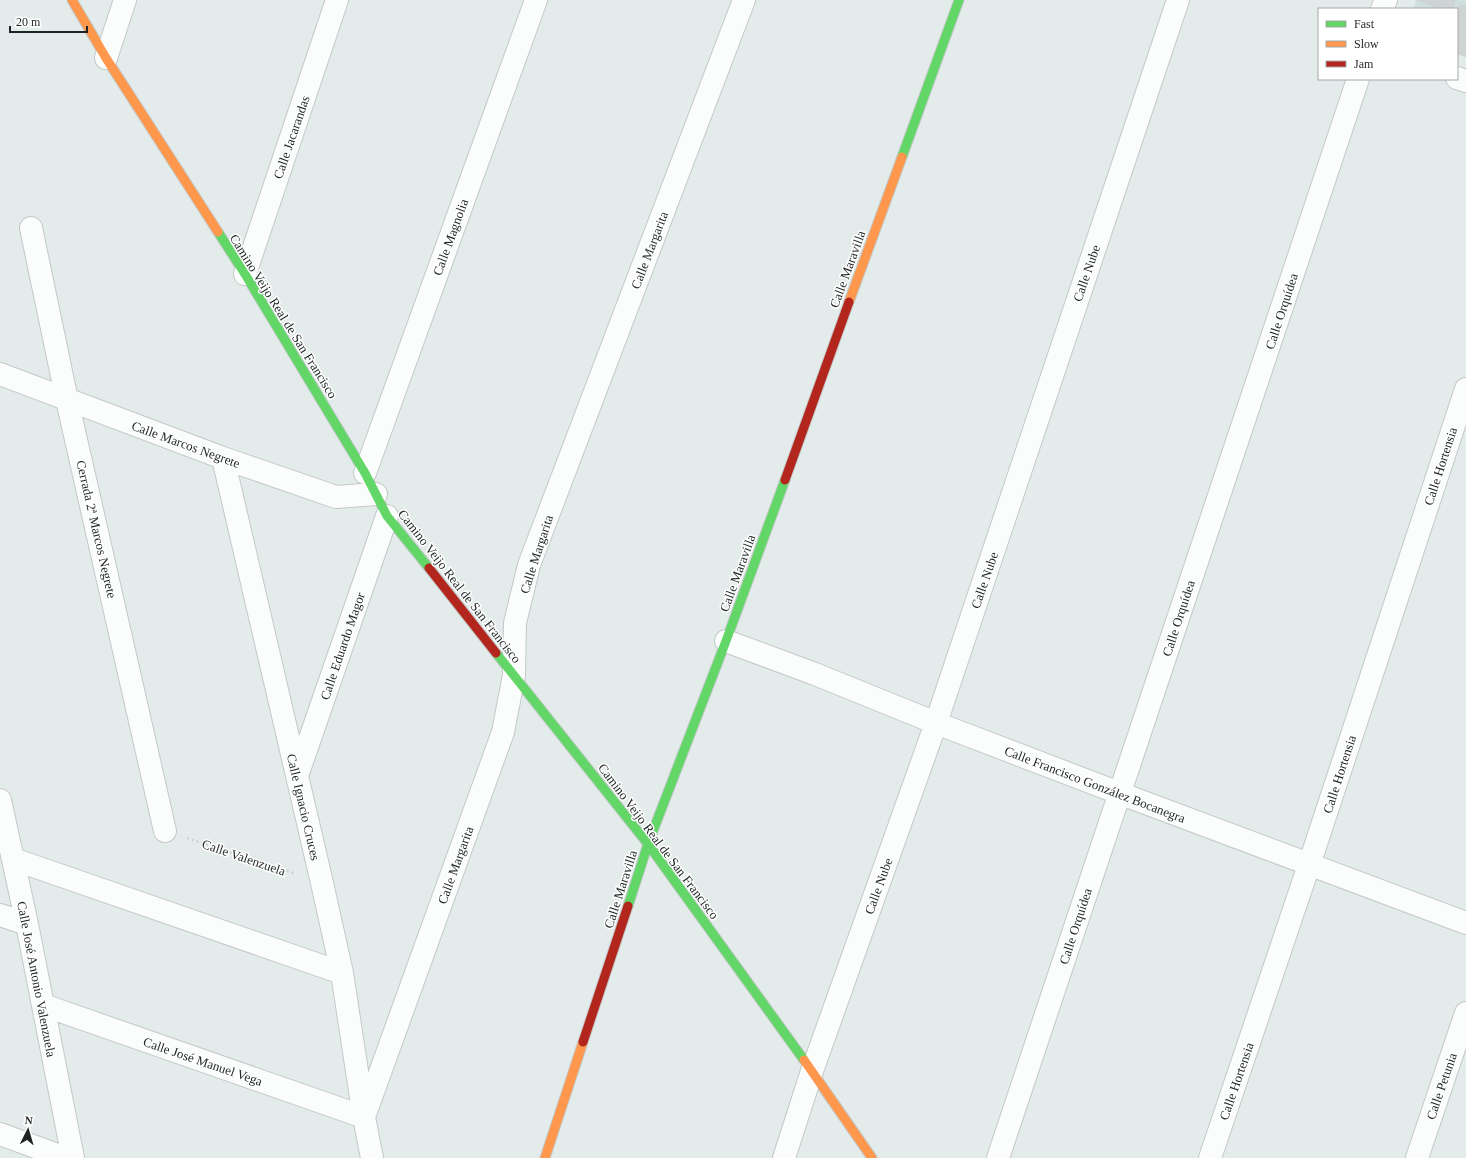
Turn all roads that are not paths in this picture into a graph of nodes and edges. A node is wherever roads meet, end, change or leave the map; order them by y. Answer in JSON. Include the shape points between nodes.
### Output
{"nodes":[{"id":1,"x":72,"y":0,"type":"edge"},
{"id":2,"x":125,"y":0,"type":"edge"},
{"id":3,"x":337,"y":0,"type":"edge"},
{"id":4,"x":536,"y":0,"type":"edge"},
{"id":5,"x":744,"y":0,"type":"edge"},
{"id":6,"x":959,"y":0,"type":"edge"},
{"id":7,"x":1178,"y":0,"type":"edge"},
{"id":8,"x":106,"y":58,"type":"junction"},
{"id":9,"x":1358,"y":80,"type":"edge"},
{"id":10,"x":31,"y":228,"type":"dead end"},
{"id":11,"x":245,"y":274,"type":"junction"},
{"id":12,"x":0,"y":374,"type":"edge"},
{"id":13,"x":1466,"y":389,"type":"edge"},
{"id":14,"x":67,"y":400,"type":"junction"},
{"id":15,"x":223,"y":458,"type":"junction"},
{"id":16,"x":365,"y":473,"type":"junction"},
{"id":17,"x":376,"y":494,"type":"junction"},
{"id":18,"x":387,"y":516,"type":"junction"},
{"id":19,"x":726,"y":641,"type":"junction"},
{"id":20,"x":514,"y":675,"type":"junction"},
{"id":21,"x":936,"y":723,"type":"junction"},
{"id":22,"x":297,"y":776,"type":"junction"},
{"id":23,"x":1119,"y":793,"type":"junction"},
{"id":24,"x":0,"y":800,"type":"edge"},
{"id":25,"x":165,"y":830,"type":"road end"},
{"id":26,"x":648,"y":844,"type":"junction"},
{"id":27,"x":13,"y":859,"type":"junction"},
{"id":28,"x":1309,"y":865,"type":"junction"},
{"id":29,"x":0,"y":915,"type":"edge"},
{"id":30,"x":1466,"y":923,"type":"edge"},
{"id":31,"x":27,"y":924,"type":"junction"},
{"id":32,"x":342,"y":973,"type":"junction"},
{"id":33,"x":43,"y":1005,"type":"junction"},
{"id":34,"x":1466,"y":1014,"type":"edge"},
{"id":35,"x":812,"y":1071,"type":"junction"},
{"id":36,"x":364,"y":1117,"type":"junction"},
{"id":37,"x":0,"y":1134,"type":"edge"},
{"id":38,"x":66,"y":1158,"type":"edge"},
{"id":39,"x":74,"y":1158,"type":"edge"},
{"id":40,"x":372,"y":1158,"type":"edge"},
{"id":41,"x":545,"y":1158,"type":"edge"},
{"id":42,"x":784,"y":1158,"type":"edge"},
{"id":43,"x":872,"y":1158,"type":"edge"},
{"id":44,"x":998,"y":1158,"type":"edge"},
{"id":45,"x":1210,"y":1158,"type":"edge"},
{"id":46,"x":1417,"y":1158,"type":"edge"}],
"edges":[{"from":1,"to":8,"type":"street","name":"Camino Veijo Real de San Francisco"},
{"from":2,"to":8,"type":"street"},
{"from":3,"to":11,"type":"street","name":"Calle Jacarandas"},
{"from":4,"to":16,"type":"street","name":"Calle Magnolia"},
{"from":5,"to":20,"type":"street","name":"Calle Margarita","via":[[529,566],[515,623]]},
{"from":6,"to":19,"type":"street","name":"Calle Maravilla"},
{"from":7,"to":21,"type":"street","name":"Calle Nube"},
{"from":8,"to":11,"type":"street","name":"Camino Veijo Real de San Francisco"},
{"from":9,"to":23,"type":"street","name":"Calle Orquídea"},
{"from":10,"to":14,"type":"street","name":"Cerrada 2ª Marcos Negrete"},
{"from":11,"to":16,"type":"street","name":"Camino Veijo Real de San Francisco"},
{"from":12,"to":14,"type":"street","name":"Calle Marcos Negrete"},
{"from":13,"to":28,"type":"street","name":"Calle Hortensia"},
{"from":14,"to":15,"type":"street","name":"Calle Marcos Negrete"},
{"from":14,"to":25,"type":"street","name":"Cerrada 2ª Marcos Negrete"},
{"from":15,"to":17,"type":"street","name":"Calle Marcos Negrete","via":[[336,497]]},
{"from":15,"to":22,"type":"street","name":"Calle Ignacio Cruces"},
{"from":16,"to":17,"type":"street","name":"Camino Veijo Real de San Francisco"},
{"from":17,"to":18,"type":"street","name":"Camino Veijo Real de San Francisco"},
{"from":18,"to":20,"type":"street","name":"Camino Veijo Real de San Francisco"},
{"from":18,"to":22,"type":"street","name":"Calle Eduardo Magor"},
{"from":19,"to":21,"type":"street","name":"Calle Francisco González Bocanegra"},
{"from":19,"to":26,"type":"street","name":"Calle Maravilla"},
{"from":20,"to":26,"type":"street","name":"Camino Veijo Real de San Francisco"},
{"from":20,"to":36,"type":"street","name":"Calle Margarita","via":[[503,732]]},
{"from":21,"to":23,"type":"street","name":"Calle Francisco González Bocanegra"},
{"from":21,"to":35,"type":"street","name":"Calle Nube"},
{"from":22,"to":32,"type":"street","name":"Calle Ignacio Cruces"},
{"from":23,"to":28,"type":"street","name":"Calle Francisco González Bocanegra"},
{"from":23,"to":44,"type":"street","name":"Calle Orquídea"},
{"from":24,"to":27,"type":"street","name":"Calle José Antonio Valenzuela"},
{"from":26,"to":35,"type":"street","name":"Camino Veijo Real de San Francisco"},
{"from":26,"to":41,"type":"street","name":"Calle Maravilla"},
{"from":27,"to":31,"type":"street","name":"Calle José Antonio Valenzuela"},
{"from":27,"to":32,"type":"street"},
{"from":28,"to":30,"type":"street","name":"Calle Francisco González Bocanegra"},
{"from":28,"to":45,"type":"street","name":"Calle Hortensia"},
{"from":29,"to":31,"type":"street"},
{"from":31,"to":33,"type":"street","name":"Calle José Antonio Valenzuela"},
{"from":32,"to":36,"type":"street","name":"Calle Ignacio Cruces"},
{"from":33,"to":36,"type":"street","name":"Calle José Manuel Vega"},
{"from":33,"to":39,"type":"street","name":"Calle José Antonio Valenzuela"},
{"from":34,"to":46,"type":"street","name":"Calle Petunia"},
{"from":35,"to":42,"type":"street","name":"Calle Nube"},
{"from":35,"to":43,"type":"street","name":"Camino Veijo Real de San Francisco"},
{"from":36,"to":40,"type":"street","name":"Calle Ignacio Cruces"},
{"from":37,"to":38,"type":"street"}]}
